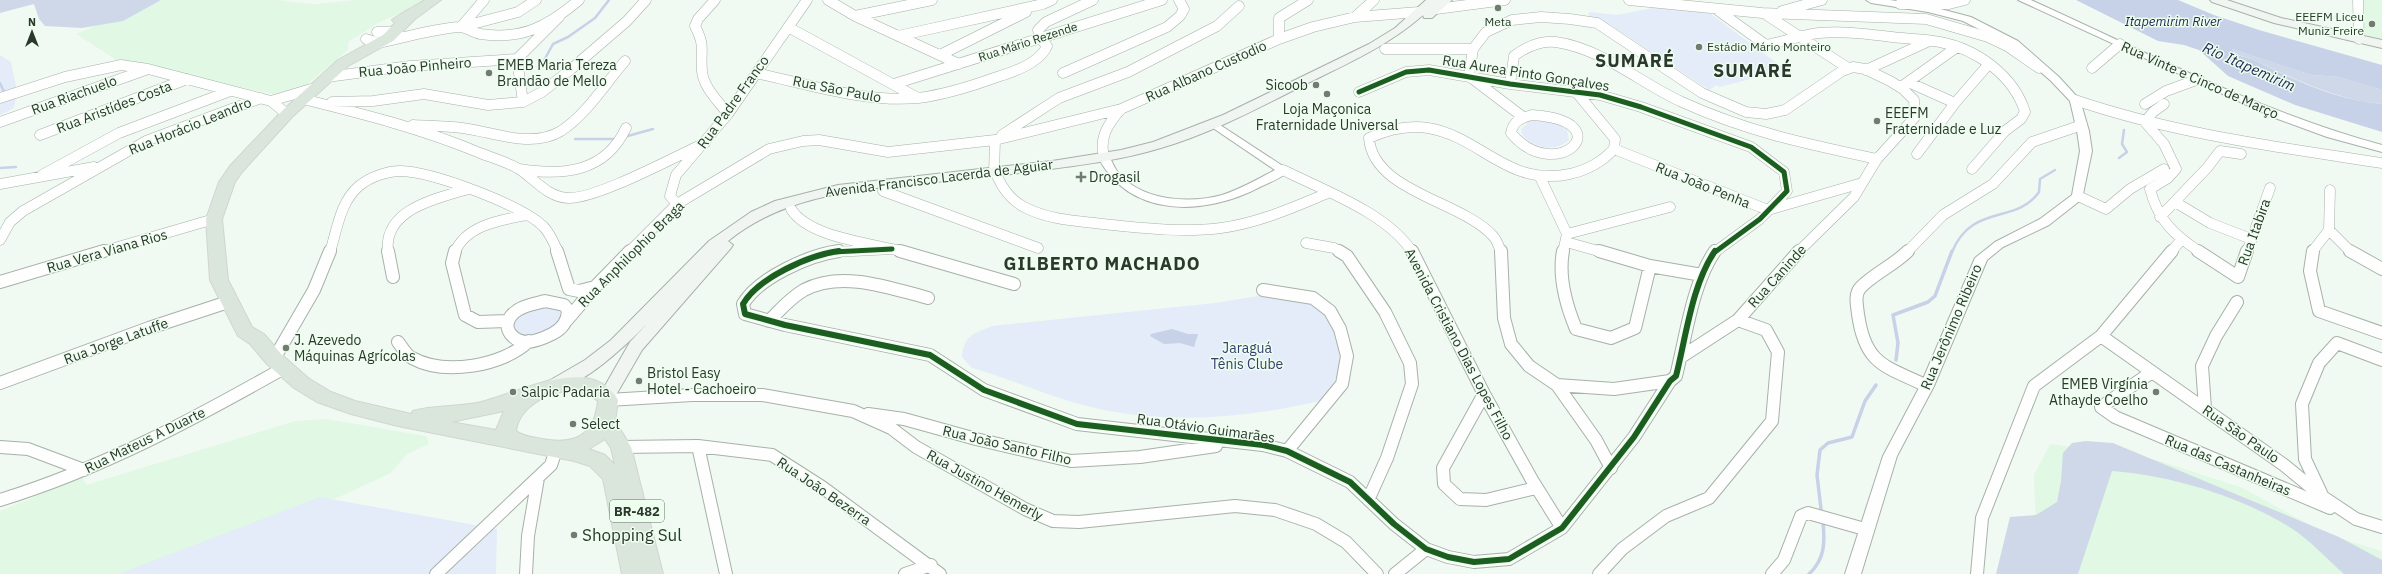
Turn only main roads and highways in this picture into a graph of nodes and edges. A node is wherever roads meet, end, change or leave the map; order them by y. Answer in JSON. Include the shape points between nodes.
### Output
{"nodes":[{"id":1,"x":434,"y":0,"type":"edge"},
{"id":2,"x":1446,"y":0,"type":"edge"},
{"id":3,"x":2216,"y":0,"type":"edge"},
{"id":4,"x":1434,"y":4,"type":"edge"},
{"id":5,"x":410,"y":16,"type":"junction"},
{"id":6,"x":374,"y":38,"type":"junction"},
{"id":7,"x":2382,"y":44,"type":"edge"},
{"id":8,"x":1218,"y":127,"type":"junction"},
{"id":9,"x":996,"y":175,"type":"junction"},
{"id":10,"x":549,"y":387,"type":"junction"},
{"id":11,"x":607,"y":399,"type":"junction"},
{"id":12,"x":350,"y":407,"type":"junction"},
{"id":13,"x":605,"y":422,"type":"junction"},
{"id":14,"x":516,"y":442,"type":"junction"},
{"id":15,"x":556,"y":450,"type":"junction"},
{"id":16,"x":633,"y":574,"type":"edge"},
{"id":17,"x":652,"y":574,"type":"edge"}],
"edges":[{"from":1,"to":5,"type":"highway"},
{"from":2,"to":4,"type":"main road"},
{"from":3,"to":7,"type":"main road","via":[[2278,21]]},
{"from":4,"to":8,"type":"main road","via":[[1419,12],[1399,30],[1373,47]]},
{"from":4,"to":8,"type":"main road","via":[[1408,33],[1385,49]]},
{"from":5,"to":6,"type":"highway"},
{"from":5,"to":6,"type":"highway","via":[[398,35]]},
{"from":6,"to":12,"type":"highway","via":[[327,77],[312,96],[287,114],[245,157],[227,182],[214,219],[219,280],[246,330],[301,383],[324,397]]},
{"from":8,"to":9,"type":"main road","name":"Avenida Francisco Lacerda de Aguiar","via":[[1207,139],[1168,152]]},
{"from":9,"to":10,"type":"main road","name":"Avenida Francisco Lacerda de Aguiar","via":[[835,188],[765,210],[736,227],[707,249],[624,338],[592,364]]},
{"from":9,"to":11,"type":"main road","name":"Avenida Francisco Lacerda de Aguiar","via":[[823,199],[791,209],[753,226],[716,254],[636,346]]},
{"from":10,"to":11,"type":"highway","via":[[592,387]]},
{"from":10,"to":12,"type":"highway","via":[[483,410],[448,416],[413,416]]},
{"from":10,"to":14,"type":"highway","via":[[510,415],[505,427],[506,433]]},
{"from":11,"to":13,"type":"highway"},
{"from":12,"to":14,"type":"highway","via":[[405,421]]},
{"from":13,"to":15,"type":"highway","via":[[598,435],[588,442]]},
{"from":13,"to":17,"type":"highway","number":"BR-482","via":[[621,447]]},
{"from":14,"to":15,"type":"highway"},
{"from":15,"to":16,"type":"highway","number":"BR-482","via":[[591,457],[608,468],[613,479]]}]}
